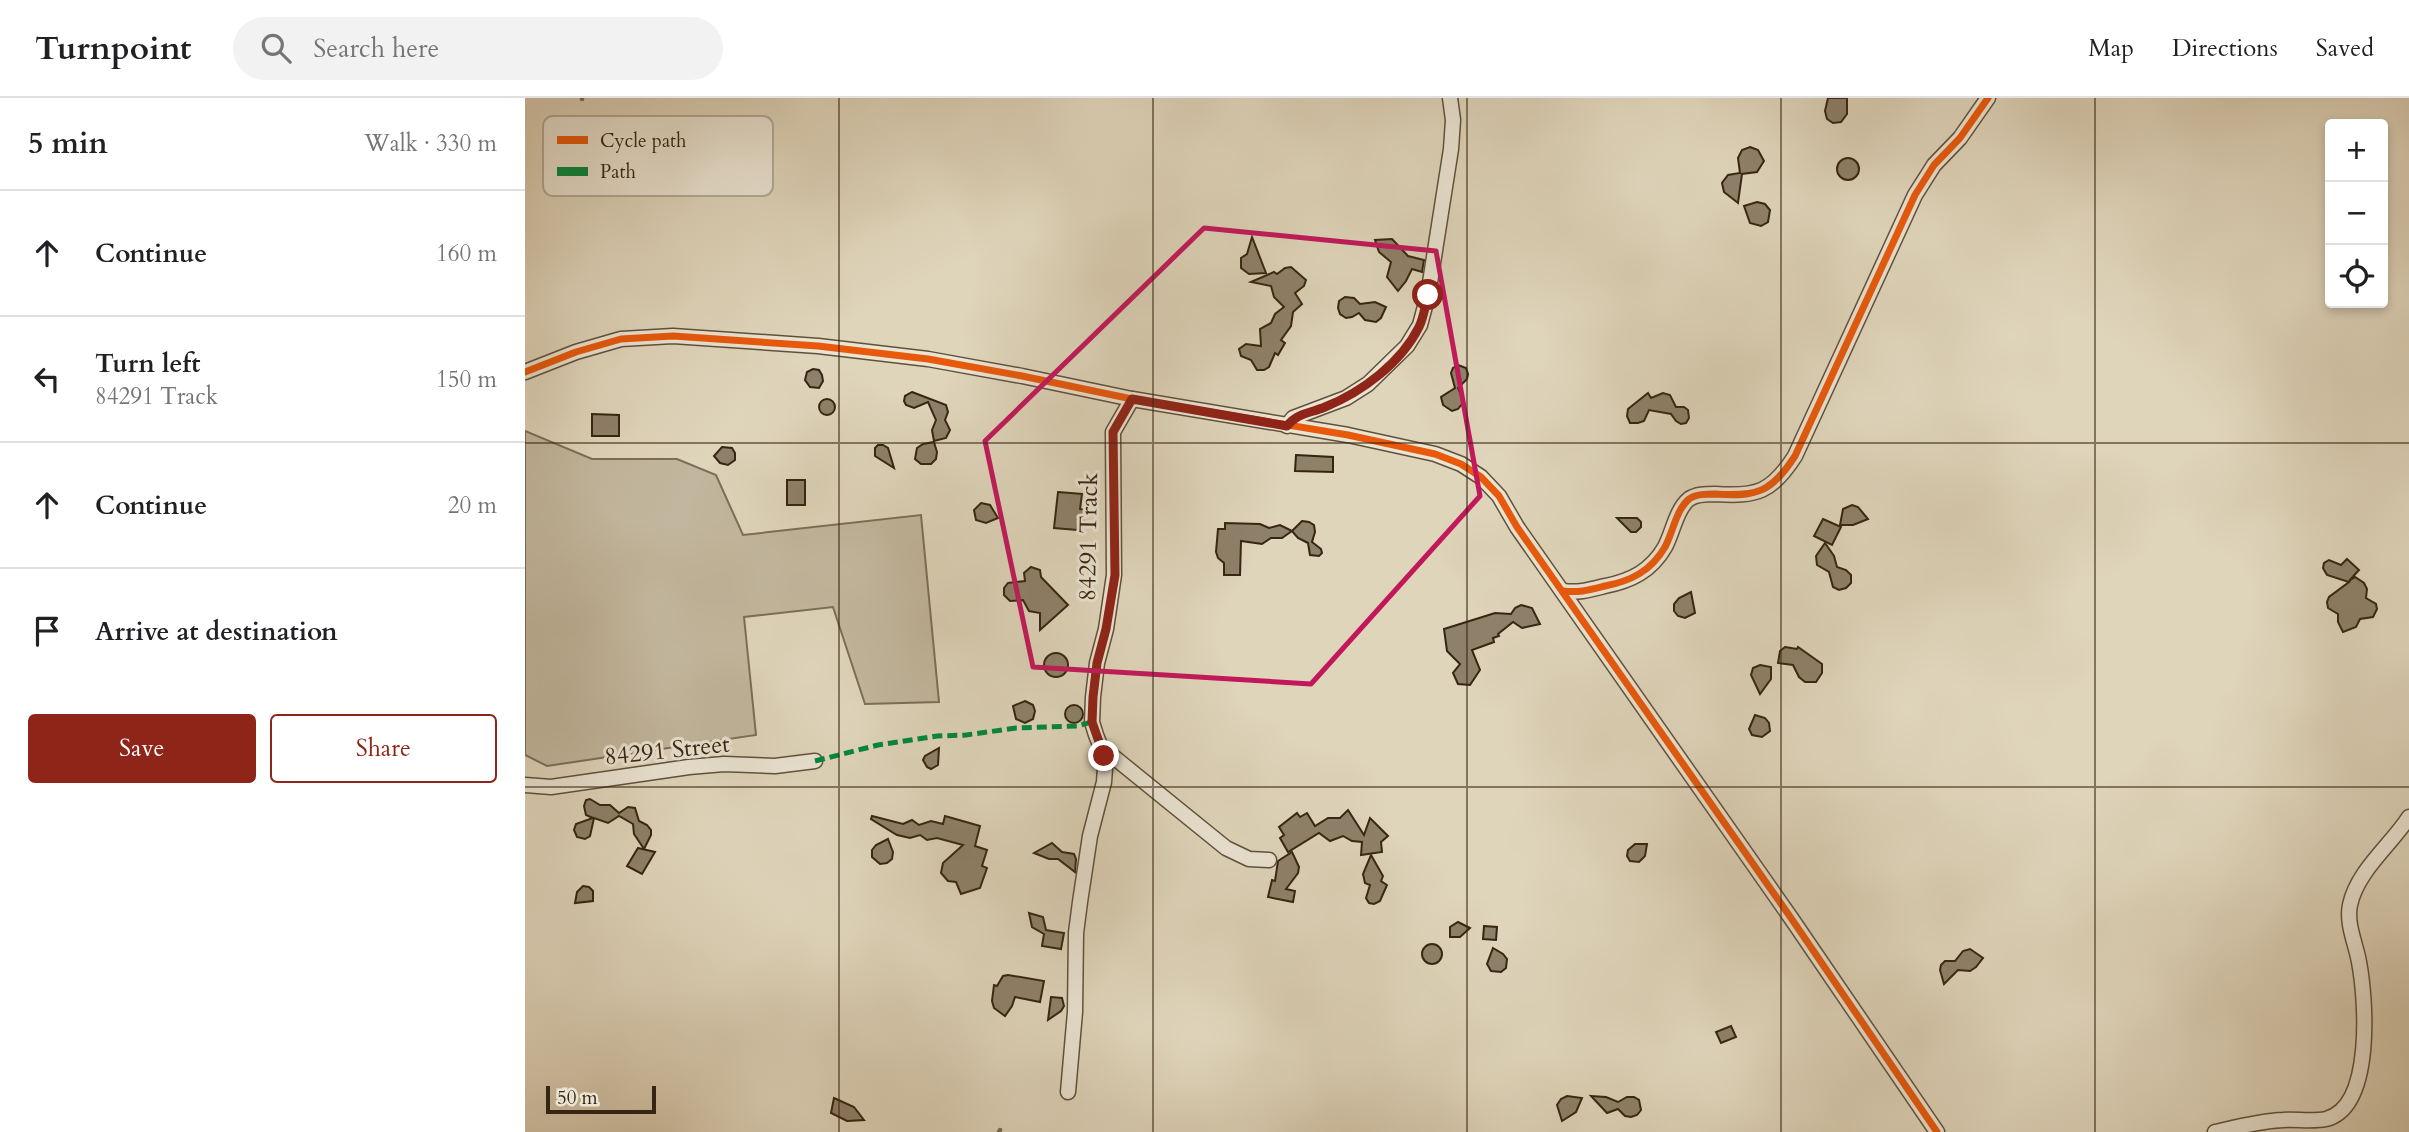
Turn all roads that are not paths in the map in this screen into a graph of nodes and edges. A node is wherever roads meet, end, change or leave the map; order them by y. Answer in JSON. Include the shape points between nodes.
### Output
{"nodes":[{"id":1,"x":1450,"y":98,"type":"edge"},
{"id":2,"x":1989,"y":98,"type":"edge"},
{"id":3,"x":525,"y":372,"type":"edge"},
{"id":4,"x":1132,"y":399,"type":"junction"},
{"id":5,"x":1287,"y":426,"type":"junction"},
{"id":6,"x":1563,"y":591,"type":"junction"},
{"id":7,"x":1100,"y":745,"type":"junction"},
{"id":8,"x":815,"y":761,"type":"dead end"},
{"id":9,"x":525,"y":785,"type":"edge"},
{"id":10,"x":2409,"y":817,"type":"edge"},
{"id":11,"x":1269,"y":860,"type":"dead end"},
{"id":12,"x":1068,"y":1092,"type":"dead end"},
{"id":13,"x":1937,"y":1132,"type":"edge"},
{"id":14,"x":2215,"y":1132,"type":"edge"}],
"edges":[{"from":1,"to":5,"type":"street","via":[[1451,149],[1420,325],[1407,346],[1368,384],[1346,398],[1293,418]]},
{"from":2,"to":6,"type":"street","via":[[1915,195],[1783,474],[1771,487],[1749,493],[1690,499],[1664,547],[1644,572],[1592,590]]},
{"from":3,"to":4,"type":"street","via":[[621,339],[673,336],[928,359]]},
{"from":4,"to":5,"type":"street"},
{"from":4,"to":7,"type":"street","name":"84291 Track","via":[[1113,432],[1115,575],[1097,663],[1092,722]]},
{"from":5,"to":6,"type":"street","via":[[1393,443],[1461,464],[1499,496]]},
{"from":6,"to":13,"type":"street"},
{"from":7,"to":11,"type":"street","via":[[1226,848],[1249,859]]},
{"from":7,"to":12,"type":"street","via":[[1104,782],[1090,836],[1076,933]]},
{"from":8,"to":9,"type":"street","name":"84291 Street","via":[[775,766],[724,764],[551,787]]},
{"from":10,"to":14,"type":"street","via":[[2361,881],[2350,905],[2365,1039],[2362,1067],[2351,1096],[2327,1118]]}]}
